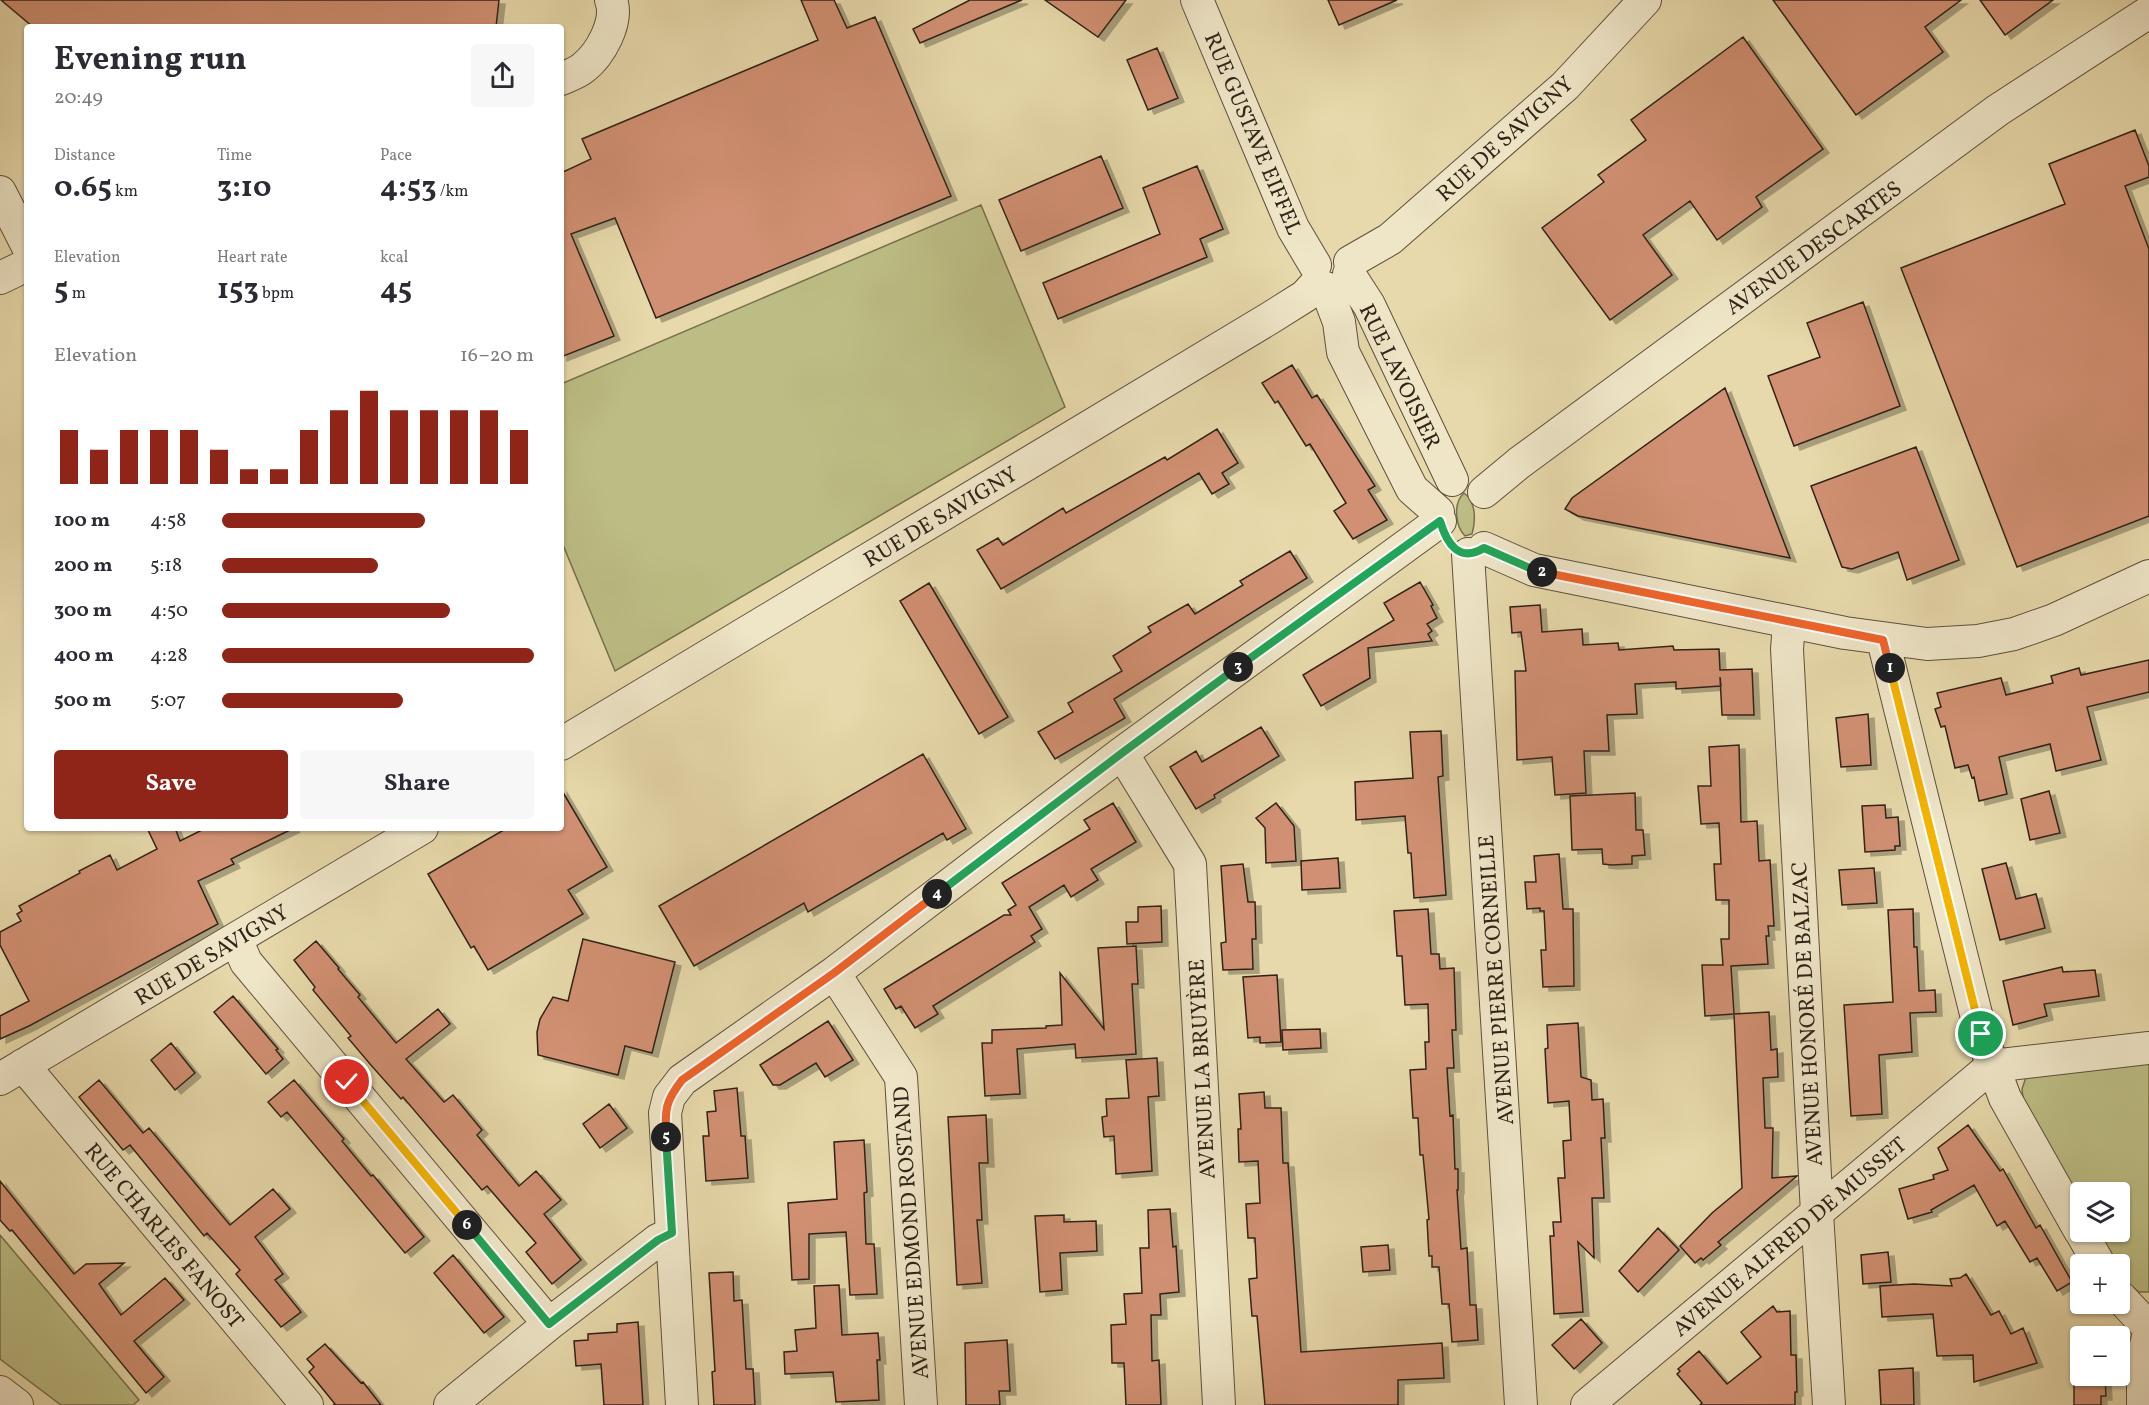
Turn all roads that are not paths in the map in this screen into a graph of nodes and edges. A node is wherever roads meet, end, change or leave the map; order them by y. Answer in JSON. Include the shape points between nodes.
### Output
{"nodes":[{"id":1,"x":612,"y":0,"type":"edge"},
{"id":2,"x":1197,"y":0,"type":"edge"},
{"id":3,"x":1645,"y":0,"type":"edge"},
{"id":4,"x":2149,"y":12,"type":"edge"},
{"id":5,"x":564,"y":78,"type":"edge"},
{"id":6,"x":0,"y":192,"type":"edge"},
{"id":7,"x":24,"y":239,"type":"edge"},
{"id":8,"x":24,"y":266,"type":"edge"},
{"id":9,"x":1331,"y":275,"type":"junction"},
{"id":10,"x":0,"y":278,"type":"edge"},
{"id":11,"x":1452,"y":480,"type":"junction"},
{"id":12,"x":1439,"y":516,"type":"junction"},
{"id":13,"x":1484,"y":527,"type":"junction"},
{"id":14,"x":2149,"y":576,"type":"edge"},
{"id":15,"x":1789,"y":622,"type":"junction"},
{"id":16,"x":1883,"y":640,"type":"junction"},
{"id":17,"x":564,"y":742,"type":"edge"},
{"id":18,"x":1122,"y":753,"type":"junction"},
{"id":19,"x":417,"y":831,"type":"edge"},
{"id":20,"x":236,"y":939,"type":"junction"},
{"id":21,"x":834,"y":973,"type":"junction"},
{"id":22,"x":2149,"y":1048,"type":"edge"},
{"id":23,"x":1992,"y":1066,"type":"junction"},
{"id":24,"x":12,"y":1072,"type":"edge"},
{"id":25,"x":2070,"y":1212,"type":"edge"},
{"id":26,"x":1817,"y":1213,"type":"junction"},
{"id":27,"x":672,"y":1233,"type":"junction"},
{"id":28,"x":2130,"y":1308,"type":"edge"},
{"id":29,"x":549,"y":1324,"type":"junction"},
{"id":30,"x":2149,"y":1328,"type":"edge"},
{"id":31,"x":2149,"y":1333,"type":"edge"},
{"id":32,"x":0,"y":1392,"type":"edge"},
{"id":33,"x":17,"y":1405,"type":"edge"},
{"id":34,"x":307,"y":1405,"type":"edge"},
{"id":35,"x":450,"y":1405,"type":"edge"},
{"id":36,"x":682,"y":1405,"type":"edge"},
{"id":37,"x":921,"y":1405,"type":"edge"},
{"id":38,"x":1220,"y":1405,"type":"edge"},
{"id":39,"x":1521,"y":1405,"type":"edge"},
{"id":40,"x":1587,"y":1405,"type":"edge"},
{"id":41,"x":1829,"y":1405,"type":"edge"},
{"id":42,"x":2143,"y":1405,"type":"edge"}],
"edges":[{"from":1,"to":5,"type":"street","via":[[610,29],[596,54],[582,69]]},
{"from":2,"to":9,"type":"street","name":"RUE GUSTAVE EIFFEL","via":[[1293,228]]},
{"from":3,"to":9,"type":"street","name":"RUE DE SAVIGNY","via":[[1565,86],[1390,239]]},
{"from":4,"to":13,"type":"street","name":"AVENUE DESCARTES","via":[[1998,110],[1528,456]]},
{"from":6,"to":7,"type":"street"},
{"from":8,"to":10,"type":"street"},
{"from":9,"to":11,"type":"street","name":"RUE LAVOISIER","via":[[1369,306]]},
{"from":9,"to":12,"type":"street","name":"RUE LAVOISIER","via":[[1344,352],[1412,489]]},
{"from":9,"to":17,"type":"street","name":"RUE DE SAVIGNY","via":[[1270,318]]},
{"from":11,"to":12,"type":"street","via":[[1440,498]]},
{"from":11,"to":13,"type":"street","via":[[1472,480]]},
{"from":12,"to":13,"type":"street","via":[[1450,544],[1464,554]]},
{"from":12,"to":18,"type":"street"},
{"from":13,"to":15,"type":"street","via":[[1534,570]]},
{"from":13,"to":39,"type":"street","name":"AVENUE PIERRE CORNEILLE"},
{"from":14,"to":16,"type":"street","via":[[2014,634],[1927,644]]},
{"from":15,"to":16,"type":"street"},
{"from":15,"to":26,"type":"street","name":"AVENUE HONORÉ DE BALZAC","via":[[1787,649]]},
{"from":16,"to":23,"type":"street"},
{"from":18,"to":21,"type":"street"},
{"from":18,"to":38,"type":"street","name":"AVENUE LA BRUYÈRE","via":[[1191,864]]},
{"from":19,"to":20,"type":"street","name":"RUE DE SAVIGNY"},
{"from":20,"to":24,"type":"street","name":"RUE DE SAVIGNY"},
{"from":20,"to":29,"type":"street","via":[[246,962]]},
{"from":21,"to":27,"type":"street","via":[[682,1080],[669,1097],[665,1113]]},
{"from":21,"to":37,"type":"street","name":"AVENUE EDMOND ROSTAND","via":[[902,1077]]},
{"from":22,"to":23,"type":"street"},
{"from":23,"to":25,"type":"street","via":[[2005,1098]]},
{"from":23,"to":26,"type":"street","name":"AVENUE ALFRED DE MUSSET"},
{"from":24,"to":34,"type":"street","name":"RUE CHARLES FANOST"},
{"from":26,"to":40,"type":"street","name":"AVENUE ALFRED DE MUSSET"},
{"from":26,"to":41,"type":"street","name":"AVENUE HONORÉ DE BALZAC"},
{"from":27,"to":29,"type":"street"},
{"from":27,"to":36,"type":"street"},
{"from":28,"to":30,"type":"street"},
{"from":29,"to":35,"type":"street"},
{"from":31,"to":42,"type":"street","via":[[2143,1358]]},
{"from":32,"to":33,"type":"street"}]}
